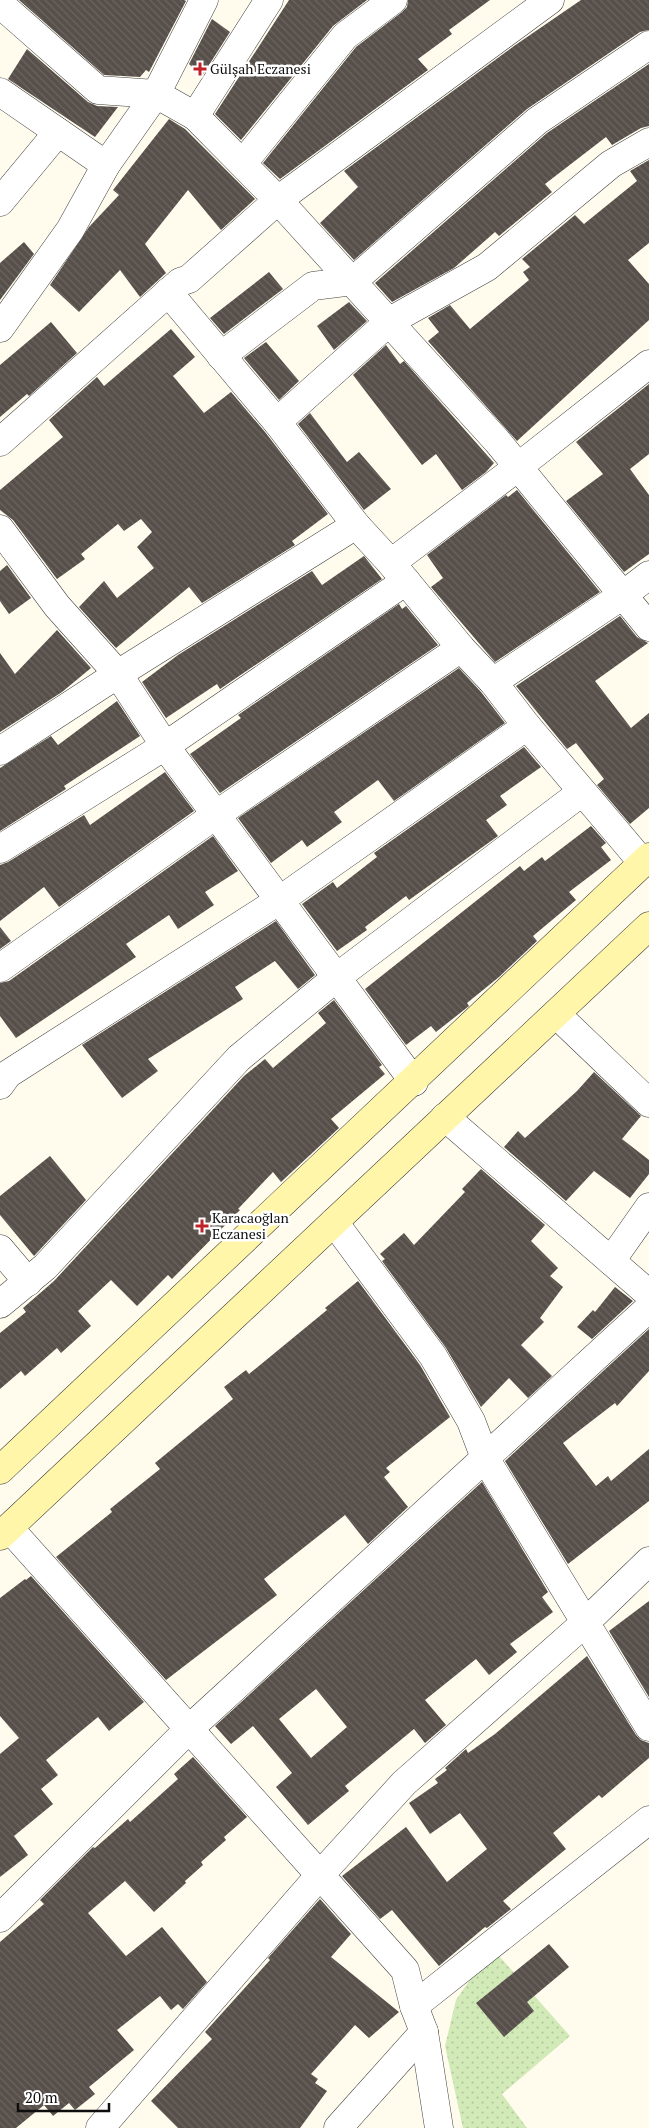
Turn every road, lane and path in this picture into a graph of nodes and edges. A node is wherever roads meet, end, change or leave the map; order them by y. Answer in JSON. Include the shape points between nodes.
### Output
{"nodes":[{"id":1,"x":204,"y":0,"type":"edge"},
{"id":2,"x":269,"y":0,"type":"edge"},
{"id":3,"x":394,"y":0,"type":"edge"},
{"id":4,"x":550,"y":0,"type":"edge"},
{"id":5,"x":0,"y":4,"type":"edge"},
{"id":6,"x":649,"y":45,"type":"edge"},
{"id":7,"x":0,"y":92,"type":"edge"},
{"id":8,"x":156,"y":94,"type":"junction"},
{"id":9,"x":196,"y":116,"type":"junction"},
{"id":10,"x":58,"y":132,"type":"junction"},
{"id":11,"x":649,"y":142,"type":"edge"},
{"id":12,"x":243,"y":163,"type":"junction"},
{"id":13,"x":106,"y":165,"type":"junction"},
{"id":14,"x":278,"y":200,"type":"junction"},
{"id":15,"x":0,"y":202,"type":"edge"},
{"id":16,"x":353,"y":281,"type":"junction"},
{"id":17,"x":168,"y":292,"type":"junction"},
{"id":18,"x":390,"y":321,"type":"junction"},
{"id":19,"x":0,"y":328,"type":"edge"},
{"id":20,"x":221,"y":356,"type":"junction"},
{"id":21,"x":649,"y":364,"type":"edge"},
{"id":22,"x":277,"y":422,"type":"junction"},
{"id":23,"x":0,"y":442,"type":"edge"},
{"id":24,"x":518,"y":467,"type":"junction"},
{"id":25,"x":356,"y":525,"type":"junction"},
{"id":26,"x":1,"y":532,"type":"edge"},
{"id":27,"x":398,"y":572,"type":"junction"},
{"id":28,"x":649,"y":575,"type":"edge"},
{"id":29,"x":623,"y":595,"type":"junction"},
{"id":30,"x":649,"y":628,"type":"edge"},
{"id":31,"x":461,"y":648,"type":"junction"},
{"id":32,"x":118,"y":674,"type":"junction"},
{"id":33,"x":493,"y":682,"type":"junction"},
{"id":34,"x":527,"y":726,"type":"junction"},
{"id":35,"x":166,"y":746,"type":"junction"},
{"id":36,"x":0,"y":751,"type":"edge"},
{"id":37,"x":582,"y":792,"type":"junction"},
{"id":38,"x":217,"y":814,"type":"junction"},
{"id":39,"x":0,"y":849,"type":"edge"},
{"id":40,"x":646,"y":860,"type":"edge"},
{"id":41,"x":280,"y":900,"type":"junction"},
{"id":42,"x":649,"y":926,"type":"edge"},
{"id":43,"x":0,"y":968,"type":"edge"},
{"id":44,"x":338,"y":977,"type":"junction"},
{"id":45,"x":556,"y":1014,"type":"junction"},
{"id":46,"x":414,"y":1082,"type":"junction"},
{"id":47,"x":0,"y":1085,"type":"edge"},
{"id":48,"x":649,"y":1102,"type":"edge"},
{"id":49,"x":445,"y":1117,"type":"junction"},
{"id":50,"x":649,"y":1207,"type":"edge"},
{"id":51,"x":334,"y":1222,"type":"junction"},
{"id":52,"x":0,"y":1249,"type":"edge"},
{"id":53,"x":611,"y":1261,"type":"junction"},
{"id":54,"x":28,"y":1282,"type":"junction"},
{"id":55,"x":649,"y":1294,"type":"edge"},
{"id":56,"x":0,"y":1304,"type":"edge"},
{"id":57,"x":649,"y":1308,"type":"edge"},
{"id":58,"x":484,"y":1458,"type":"junction"},
{"id":59,"x":0,"y":1470,"type":"edge"},
{"id":60,"x":4,"y":1532,"type":"edge"},
{"id":61,"x":649,"y":1561,"type":"edge"},
{"id":62,"x":585,"y":1622,"type":"junction"},
{"id":63,"x":649,"y":1726,"type":"edge"},
{"id":64,"x":189,"y":1729,"type":"junction"},
{"id":65,"x":649,"y":1820,"type":"edge"},
{"id":66,"x":320,"y":1875,"type":"junction"},
{"id":67,"x":0,"y":1918,"type":"edge"},
{"id":68,"x":414,"y":2006,"type":"junction"},
{"id":69,"x":424,"y":2032,"type":"junction"},
{"id":70,"x":100,"y":2128,"type":"edge"},
{"id":71,"x":338,"y":2128,"type":"edge"},
{"id":72,"x":439,"y":2128,"type":"edge"}],
"edges":[{"from":1,"to":8,"type":"street"},
{"from":2,"to":9,"type":"street"},
{"from":3,"to":12,"type":"street","via":[[345,36]]},
{"from":4,"to":14,"type":"street"},
{"from":5,"to":8,"type":"street","via":[[98,90]]},
{"from":6,"to":16,"type":"street","via":[[537,121]]},
{"from":7,"to":10,"type":"street"},
{"from":8,"to":9,"type":"street"},
{"from":8,"to":13,"type":"street"},
{"from":9,"to":12,"type":"street"},
{"from":10,"to":13,"type":"street"},
{"from":10,"to":15,"type":"street"},
{"from":11,"to":18,"type":"street","via":[[611,164],[487,267]]},
{"from":12,"to":14,"type":"street"},
{"from":13,"to":19,"type":"street","via":[[70,230]]},
{"from":14,"to":16,"type":"street"},
{"from":14,"to":17,"type":"street","via":[[189,279]]},
{"from":16,"to":18,"type":"street"},
{"from":16,"to":20,"type":"street","via":[[313,286]]},
{"from":17,"to":20,"type":"street"},
{"from":17,"to":23,"type":"street"},
{"from":18,"to":22,"type":"street"},
{"from":18,"to":24,"type":"street"},
{"from":20,"to":22,"type":"street"},
{"from":21,"to":24,"type":"street"},
{"from":22,"to":25,"type":"street"},
{"from":24,"to":27,"type":"street"},
{"from":24,"to":29,"type":"street"},
{"from":25,"to":27,"type":"street"},
{"from":25,"to":32,"type":"street"},
{"from":26,"to":32,"type":"street","via":[[57,606]]},
{"from":27,"to":31,"type":"street"},
{"from":27,"to":35,"type":"street"},
{"from":28,"to":29,"type":"street"},
{"from":29,"to":30,"type":"street"},
{"from":29,"to":33,"type":"street"},
{"from":31,"to":33,"type":"street"},
{"from":31,"to":38,"type":"street"},
{"from":32,"to":35,"type":"street"},
{"from":32,"to":36,"type":"street"},
{"from":33,"to":34,"type":"street"},
{"from":34,"to":37,"type":"street"},
{"from":34,"to":41,"type":"street"},
{"from":35,"to":38,"type":"street"},
{"from":35,"to":39,"type":"street"},
{"from":37,"to":40,"type":"street"},
{"from":37,"to":44,"type":"street"},
{"from":38,"to":41,"type":"street"},
{"from":38,"to":43,"type":"street"},
{"from":40,"to":46,"type":"main road"},
{"from":41,"to":44,"type":"street"},
{"from":41,"to":47,"type":"street","via":[[8,1074]]},
{"from":42,"to":45,"type":"main road"},
{"from":44,"to":46,"type":"street"},
{"from":44,"to":54,"type":"street","via":[[239,1058]]},
{"from":45,"to":48,"type":"street"},
{"from":45,"to":49,"type":"main road"},
{"from":46,"to":59,"type":"main road"},
{"from":49,"to":51,"type":"main road"},
{"from":49,"to":53,"type":"street"},
{"from":50,"to":53,"type":"street"},
{"from":51,"to":58,"type":"street","via":[[433,1356],[471,1421]]},
{"from":51,"to":60,"type":"main road"},
{"from":52,"to":54,"type":"street"},
{"from":53,"to":55,"type":"street"},
{"from":54,"to":56,"type":"street"},
{"from":57,"to":58,"type":"street"},
{"from":58,"to":62,"type":"street"},
{"from":58,"to":64,"type":"street"},
{"from":60,"to":64,"type":"street"},
{"from":61,"to":62,"type":"street"},
{"from":62,"to":63,"type":"street"},
{"from":62,"to":66,"type":"street","via":[[404,1783]]},
{"from":64,"to":66,"type":"street"},
{"from":64,"to":67,"type":"street"},
{"from":65,"to":68,"type":"street"},
{"from":66,"to":68,"type":"street","via":[[406,1970]]},
{"from":66,"to":70,"type":"street"},
{"from":68,"to":69,"type":"street"},
{"from":69,"to":71,"type":"street"},
{"from":69,"to":72,"type":"street"}]}
